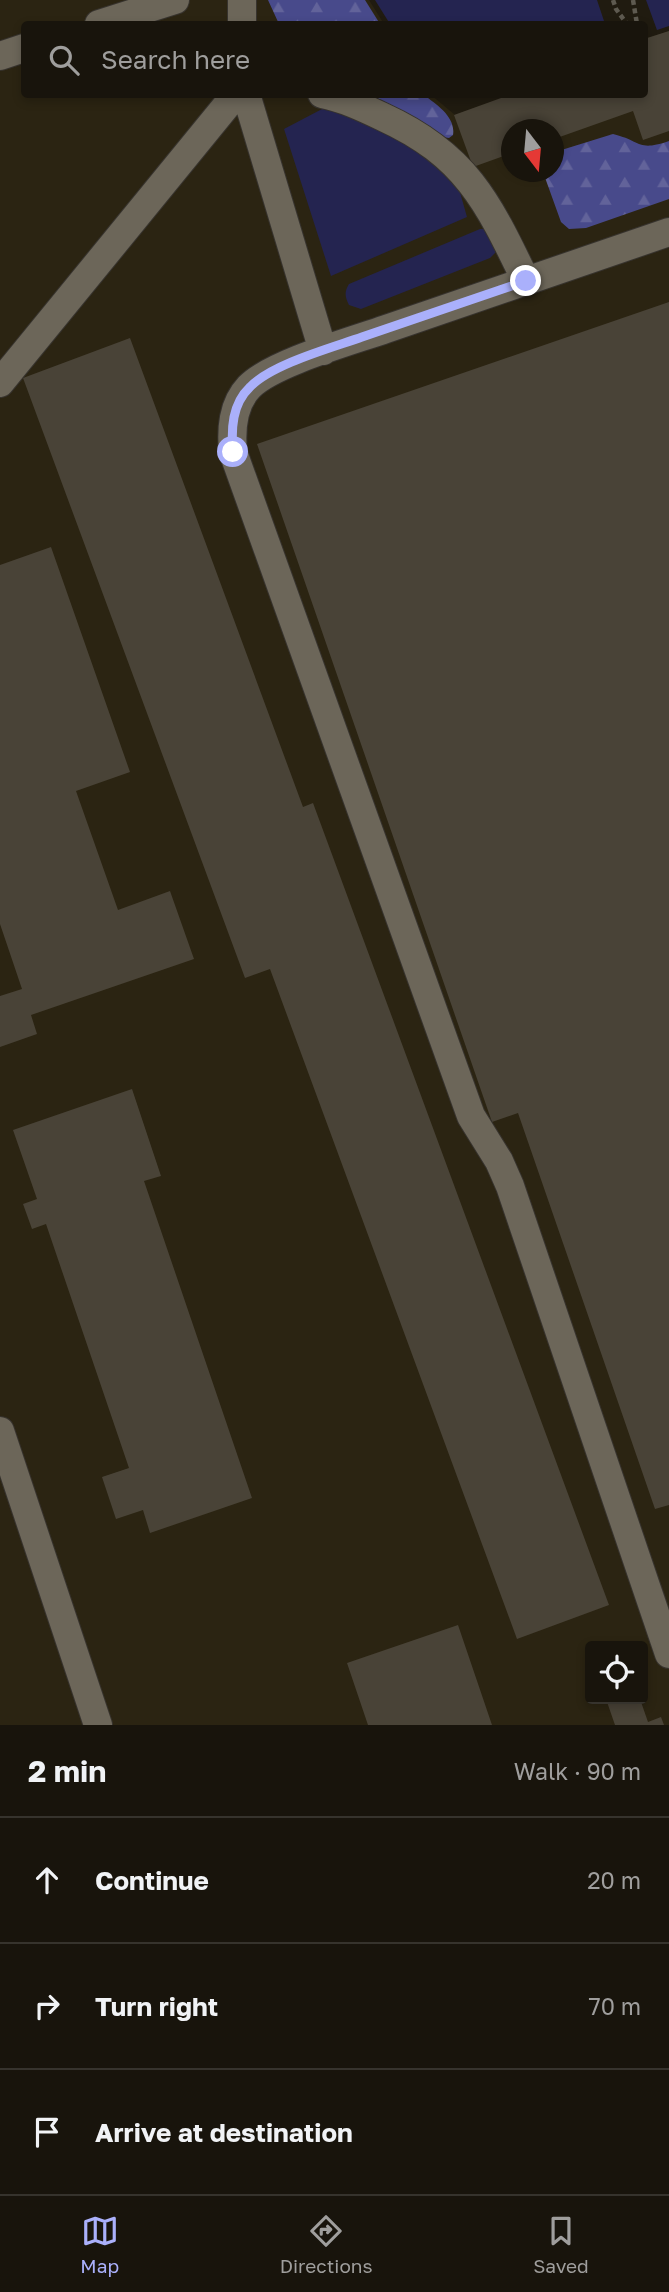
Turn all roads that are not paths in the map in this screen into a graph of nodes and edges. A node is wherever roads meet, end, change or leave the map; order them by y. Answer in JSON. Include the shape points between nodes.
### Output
{"nodes":[{"id":1,"x":175,"y":0,"type":"edge"},
{"id":2,"x":242,"y":0,"type":"edge"},
{"id":3,"x":108,"y":21,"type":"edge"},
{"id":4,"x":243,"y":21,"type":"edge"},
{"id":5,"x":21,"y":49,"type":"edge"},
{"id":6,"x":0,"y":56,"type":"edge"},
{"id":7,"x":233,"y":98,"type":"edge"},
{"id":8,"x":247,"y":98,"type":"edge"},
{"id":9,"x":333,"y":98,"type":"edge"},
{"id":10,"x":669,"y":232,"type":"edge"},
{"id":11,"x":526,"y":281,"type":"junction"},
{"id":12,"x":323,"y":351,"type":"junction"},
{"id":13,"x":0,"y":383,"type":"edge"},
{"id":14,"x":0,"y":1431,"type":"edge"},
{"id":15,"x":669,"y":1654,"type":"edge"},
{"id":16,"x":98,"y":1725,"type":"edge"}],
"edges":[{"from":1,"to":3,"type":"lane"},
{"from":2,"to":4,"type":"lane"},
{"from":5,"to":6,"type":"lane"},
{"from":7,"to":13,"type":"lane"},
{"from":8,"to":12,"type":"lane"},
{"from":9,"to":11,"type":"lane","via":[[414,131],[466,174],[498,222]]},
{"from":10,"to":11,"type":"lane"},
{"from":11,"to":12,"type":"lane"},
{"from":12,"to":15,"type":"lane","via":[[264,375],[247,388],[234,414],[233,452],[471,1116],[510,1186]]},
{"from":14,"to":16,"type":"lane"}]}
